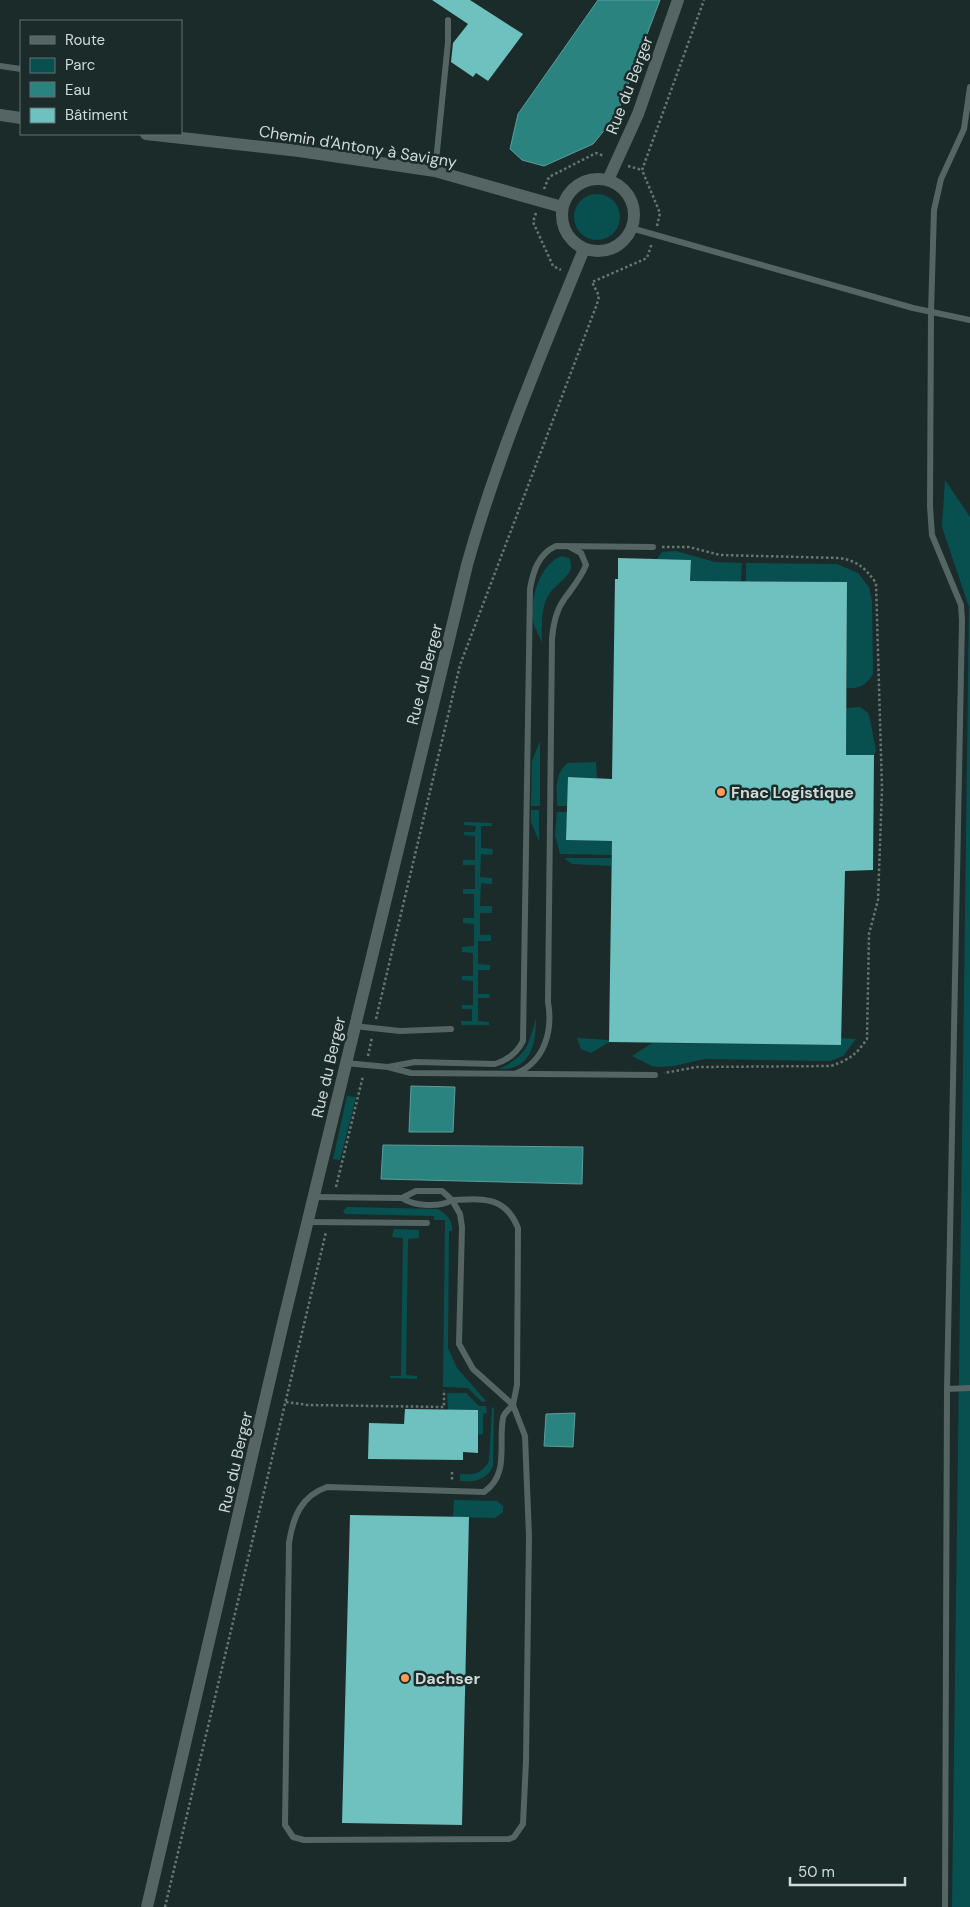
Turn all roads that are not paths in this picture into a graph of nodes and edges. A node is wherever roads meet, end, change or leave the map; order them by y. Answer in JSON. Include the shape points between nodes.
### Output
{"nodes":[{"id":1,"x":678,"y":0,"type":"edge"},
{"id":2,"x":448,"y":20,"type":"dead end"},
{"id":3,"x":0,"y":66,"type":"edge"},
{"id":4,"x":20,"y":69,"type":"edge"},
{"id":5,"x":970,"y":87,"type":"edge"},
{"id":6,"x":0,"y":116,"type":"edge"},
{"id":7,"x":20,"y":118,"type":"edge"},
{"id":8,"x":155,"y":135,"type":"edge"},
{"id":9,"x":435,"y":170,"type":"junction"},
{"id":10,"x":608,"y":180,"type":"junction"},
{"id":11,"x":562,"y":207,"type":"junction"},
{"id":12,"x":631,"y":228,"type":"junction"},
{"id":13,"x":584,"y":249,"type":"junction"},
{"id":14,"x":931,"y":313,"type":"junction"},
{"id":15,"x":970,"y":320,"type":"edge"},
{"id":16,"x":567,"y":545,"type":"junction"},
{"id":17,"x":653,"y":548,"type":"road end"},
{"id":18,"x":354,"y":1026,"type":"junction"},
{"id":19,"x":451,"y":1029,"type":"dead end"},
{"id":20,"x":345,"y":1063,"type":"junction"},
{"id":21,"x":388,"y":1066,"type":"junction"},
{"id":22,"x":517,"y":1073,"type":"junction"},
{"id":23,"x":655,"y":1075,"type":"road end"},
{"id":24,"x":314,"y":1197,"type":"junction"},
{"id":25,"x":402,"y":1198,"type":"junction"},
{"id":26,"x":452,"y":1200,"type":"junction"},
{"id":27,"x":308,"y":1222,"type":"junction"},
{"id":28,"x":427,"y":1223,"type":"dead end"},
{"id":29,"x":970,"y":1388,"type":"edge"},
{"id":30,"x":947,"y":1389,"type":"junction"},
{"id":31,"x":513,"y":1405,"type":"junction"},
{"id":32,"x":147,"y":1907,"type":"edge"},
{"id":33,"x":945,"y":1907,"type":"edge"}],
"edges":[{"from":1,"to":10,"type":"street","name":"Rue du Berger","via":[[638,114]]},
{"from":2,"to":9,"type":"lane"},
{"from":3,"to":4,"type":"lane"},
{"from":5,"to":14,"type":"lane","via":[[964,129],[941,179],[934,210]]},
{"from":6,"to":7,"type":"street"},
{"from":8,"to":9,"type":"street","name":"Chemin d'Antony à Savigny"},
{"from":9,"to":11,"type":"street","name":"Chemin d'Antony à Savigny"},
{"from":10,"to":11,"type":"street","via":[[592,179],[575,187]]},
{"from":10,"to":12,"type":"street","via":[[619,186],[631,200],[634,219]]},
{"from":11,"to":13,"type":"street","via":[[564,230]]},
{"from":12,"to":13,"type":"street","via":[[620,244],[612,248]]},
{"from":12,"to":14,"type":"lane"},
{"from":13,"to":18,"type":"street","name":"Rue du Berger","via":[[478,526]]},
{"from":14,"to":15,"type":"lane"},
{"from":14,"to":30,"type":"lane","via":[[932,535],[961,605],[962,620]]},
{"from":16,"to":17,"type":"lane"},
{"from":16,"to":21,"type":"lane","via":[[556,546],[544,554],[530,589],[523,1041],[519,1050],[495,1064],[414,1062]]},
{"from":16,"to":22,"type":"lane","via":[[581,553],[586,565],[562,604],[554,623],[552,640],[550,1013],[544,1048],[532,1065]]},
{"from":18,"to":19,"type":"lane","via":[[400,1031]]},
{"from":18,"to":20,"type":"street","name":"Rue du Berger"},
{"from":20,"to":21,"type":"lane"},
{"from":20,"to":24,"type":"street","name":"Rue du Berger"},
{"from":21,"to":22,"type":"lane","via":[[411,1073]]},
{"from":22,"to":23,"type":"lane"},
{"from":24,"to":25,"type":"lane"},
{"from":24,"to":27,"type":"street","name":"Rue du Berger"},
{"from":25,"to":26,"type":"lane","via":[[410,1203],[445,1204]]},
{"from":25,"to":26,"type":"lane","via":[[416,1190],[442,1192]]},
{"from":26,"to":31,"type":"lane","via":[[460,1214],[462,1227],[459,1344],[473,1369]]},
{"from":26,"to":31,"type":"lane","via":[[490,1199],[514,1216],[518,1228],[517,1385]]},
{"from":27,"to":28,"type":"lane"},
{"from":27,"to":32,"type":"street","name":"Rue du Berger"},
{"from":29,"to":30,"type":"lane"},
{"from":30,"to":33,"type":"lane"},
{"from":31,"to":31,"type":"lane","via":[[503,1416],[500,1471],[491,1487],[484,1492],[327,1487],[309,1495],[300,1506],[289,1543],[286,1825],[293,1837],[304,1840],[509,1839],[523,1824],[529,1536],[525,1436]]}]}
